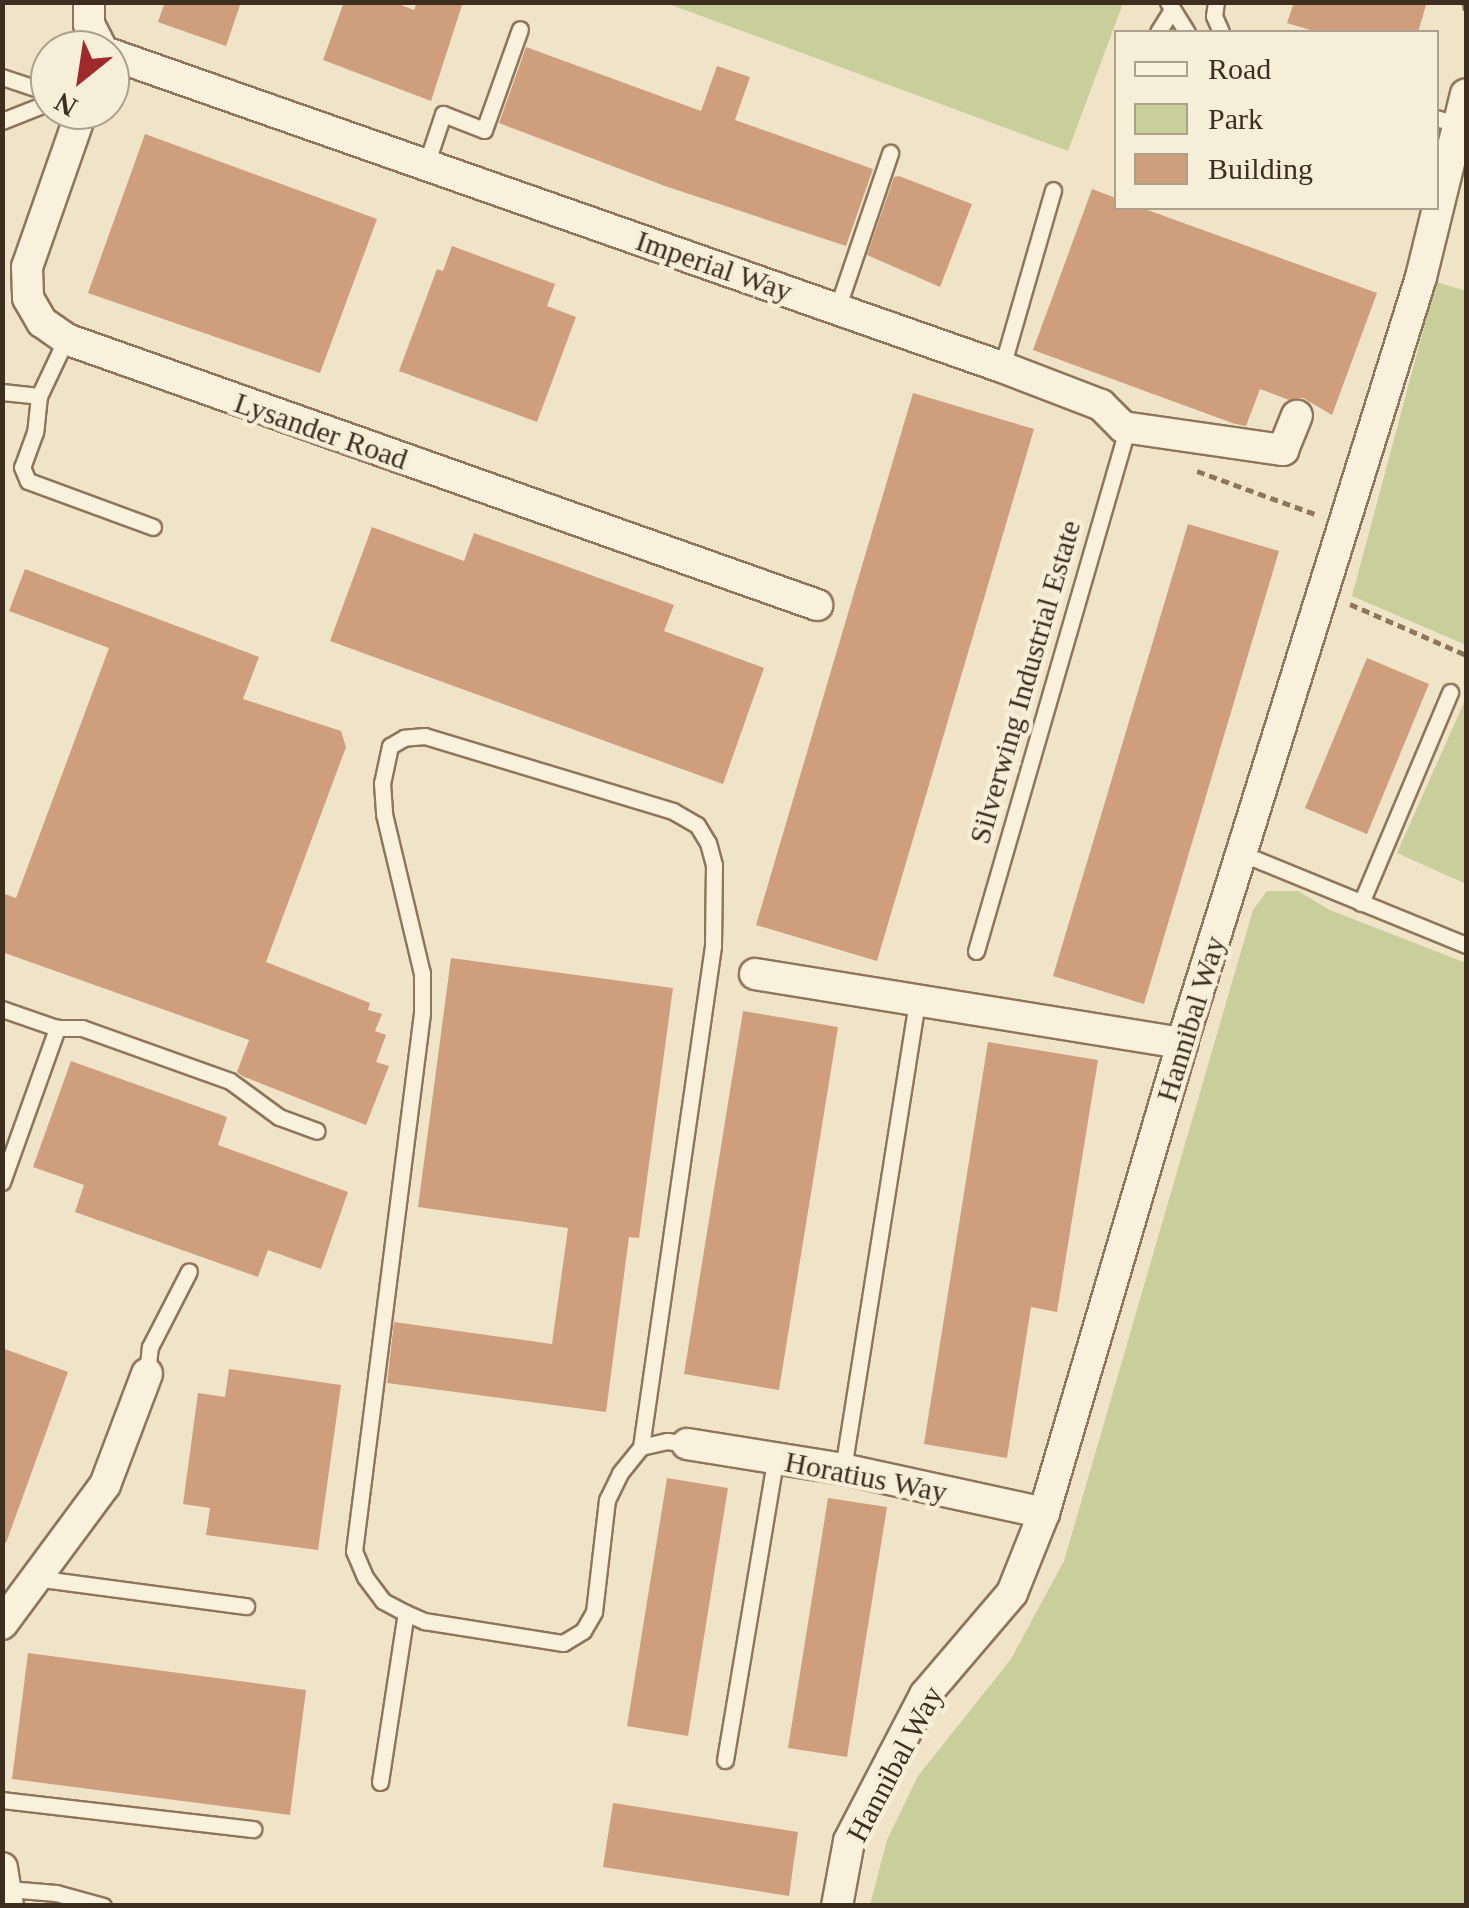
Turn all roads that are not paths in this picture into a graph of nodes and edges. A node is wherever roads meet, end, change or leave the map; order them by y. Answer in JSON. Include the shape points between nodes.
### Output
{"nodes":[{"id":1,"x":89,"y":2,"type":"edge"},
{"id":2,"x":1216,"y":2,"type":"edge"},
{"id":3,"x":1170,"y":6,"type":"edge"},
{"id":4,"x":520,"y":29,"type":"dead end"},
{"id":5,"x":92,"y":30,"type":"edge"},
{"id":6,"x":1159,"y":30,"type":"edge"},
{"id":7,"x":1186,"y":30,"type":"edge"},
{"id":8,"x":1221,"y":30,"type":"edge"},
{"id":9,"x":130,"y":61,"type":"edge"},
{"id":10,"x":2,"y":77,"type":"edge"},
{"id":11,"x":30,"y":86,"type":"edge"},
{"id":12,"x":1466,"y":94,"type":"edge"},
{"id":13,"x":30,"y":110,"type":"edge"},
{"id":14,"x":1447,"y":121,"type":"edge"},
{"id":15,"x":2,"y":122,"type":"edge"},
{"id":16,"x":75,"y":130,"type":"edge"},
{"id":17,"x":890,"y":153,"type":"dead end"},
{"id":18,"x":426,"y":165,"type":"junction"},
{"id":19,"x":1439,"y":167,"type":"edge"},
{"id":20,"x":1053,"y":190,"type":"dead end"},
{"id":21,"x":1432,"y":210,"type":"edge"},
{"id":22,"x":837,"y":309,"type":"junction"},
{"id":23,"x":66,"y":338,"type":"junction"},
{"id":24,"x":1002,"y":367,"type":"junction"},
{"id":25,"x":2,"y":392,"type":"edge"},
{"id":26,"x":39,"y":396,"type":"junction"},
{"id":27,"x":1297,"y":416,"type":"dead end"},
{"id":28,"x":1123,"y":427,"type":"junction"},
{"id":29,"x":152,"y":526,"type":"dead end"},
{"id":30,"x":816,"y":605,"type":"dead end"},
{"id":31,"x":1450,"y":692,"type":"dead end"},
{"id":32,"x":1244,"y":854,"type":"junction"},
{"id":33,"x":1362,"y":902,"type":"junction"},
{"id":34,"x":1466,"y":945,"type":"edge"},
{"id":35,"x":976,"y":951,"type":"dead end"},
{"id":36,"x":755,"y":974,"type":"dead end"},
{"id":37,"x":917,"y":1000,"type":"junction"},
{"id":38,"x":2,"y":1009,"type":"edge"},
{"id":39,"x":57,"y":1028,"type":"junction"},
{"id":40,"x":1182,"y":1043,"type":"junction"},
{"id":41,"x":316,"y":1131,"type":"dead end"},
{"id":42,"x":2,"y":1182,"type":"edge"},
{"id":43,"x":188,"y":1271,"type":"dead end"},
{"id":44,"x":147,"y":1374,"type":"joint"},
{"id":45,"x":687,"y":1444,"type":"joint"},
{"id":46,"x":640,"y":1447,"type":"junction"},
{"id":47,"x":774,"y":1460,"type":"junction"},
{"id":48,"x":843,"y":1469,"type":"junction"},
{"id":49,"x":1044,"y":1513,"type":"junction"},
{"id":50,"x":36,"y":1578,"type":"junction"},
{"id":51,"x":246,"y":1606,"type":"dead end"},
{"id":52,"x":406,"y":1614,"type":"junction"},
{"id":53,"x":2,"y":1624,"type":"edge"},
{"id":54,"x":725,"y":1760,"type":"dead end"},
{"id":55,"x":380,"y":1782,"type":"dead end"},
{"id":56,"x":2,"y":1800,"type":"edge"},
{"id":57,"x":253,"y":1829,"type":"dead end"},
{"id":58,"x":6,"y":1887,"type":"edge"},
{"id":59,"x":103,"y":1906,"type":"edge"},
{"id":60,"x":836,"y":1906,"type":"edge"}],
"edges":[{"from":1,"to":5,"type":"street"},
{"from":2,"to":8,"type":"lane"},
{"from":3,"to":6,"type":"lane"},
{"from":3,"to":7,"type":"lane"},
{"from":4,"to":18,"type":"lane","via":[[484,130],[443,114]]},
{"from":9,"to":18,"type":"street","name":"Imperial Way"},
{"from":10,"to":11,"type":"lane"},
{"from":12,"to":14,"type":"street","name":"Hannibal Way"},
{"from":13,"to":15,"type":"lane"},
{"from":14,"to":19,"type":"street","name":"Hannibal Way"},
{"from":16,"to":23,"type":"street","name":"Lysander Road","via":[[27,267],[28,298],[42,322]]},
{"from":17,"to":22,"type":"lane"},
{"from":18,"to":22,"type":"street","name":"Imperial Way"},
{"from":20,"to":24,"type":"lane"},
{"from":21,"to":32,"type":"street","name":"Hannibal Way","via":[[1420,277]]},
{"from":22,"to":24,"type":"street","name":"Imperial Way"},
{"from":23,"to":26,"type":"lane"},
{"from":23,"to":30,"type":"street","name":"Lysander Road"},
{"from":24,"to":28,"type":"street","name":"Imperial Way","via":[[1100,405]]},
{"from":25,"to":26,"type":"lane"},
{"from":26,"to":29,"type":"lane","via":[[22,467],[28,480]]},
{"from":27,"to":28,"type":"street","name":"Imperial Way","via":[[1283,450]]},
{"from":28,"to":35,"type":"lane","name":"Silverwing Industrial Estate"},
{"from":31,"to":33,"type":"lane"},
{"from":32,"to":33,"type":"lane"},
{"from":32,"to":40,"type":"street","name":"Hannibal Way"},
{"from":33,"to":34,"type":"lane"},
{"from":36,"to":37,"type":"street"},
{"from":37,"to":40,"type":"street"},
{"from":37,"to":48,"type":"lane"},
{"from":38,"to":39,"type":"lane"},
{"from":39,"to":41,"type":"lane","via":[[82,1028],[230,1081],[278,1117]]},
{"from":39,"to":42,"type":"lane"},
{"from":40,"to":49,"type":"street","name":"Hannibal Way"},
{"from":43,"to":44,"type":"lane","via":[[150,1347]]},
{"from":44,"to":50,"type":"street","via":[[105,1485]]},
{"from":45,"to":46,"type":"lane"},
{"from":45,"to":47,"type":"street","name":"Horatius Way"},
{"from":46,"to":52,"type":"lane","via":[[607,1500],[594,1612],[583,1631],[562,1642]]},
{"from":46,"to":52,"type":"lane","via":[[714,946],[708,843],[697,825],[673,811],[424,736],[404,738],[390,746],[384,814],[422,973],[422,1013],[354,1550],[384,1601]]},
{"from":47,"to":48,"type":"street","name":"Horatius Way"},
{"from":47,"to":54,"type":"lane"},
{"from":48,"to":49,"type":"street","name":"Horatius Way"},
{"from":49,"to":60,"type":"street","name":"Hannibal Way","via":[[1012,1593],[925,1695],[850,1841]]},
{"from":50,"to":51,"type":"lane"},
{"from":50,"to":53,"type":"street"},
{"from":52,"to":55,"type":"lane"},
{"from":56,"to":57,"type":"lane"},
{"from":58,"to":59,"type":"lane"}]}
